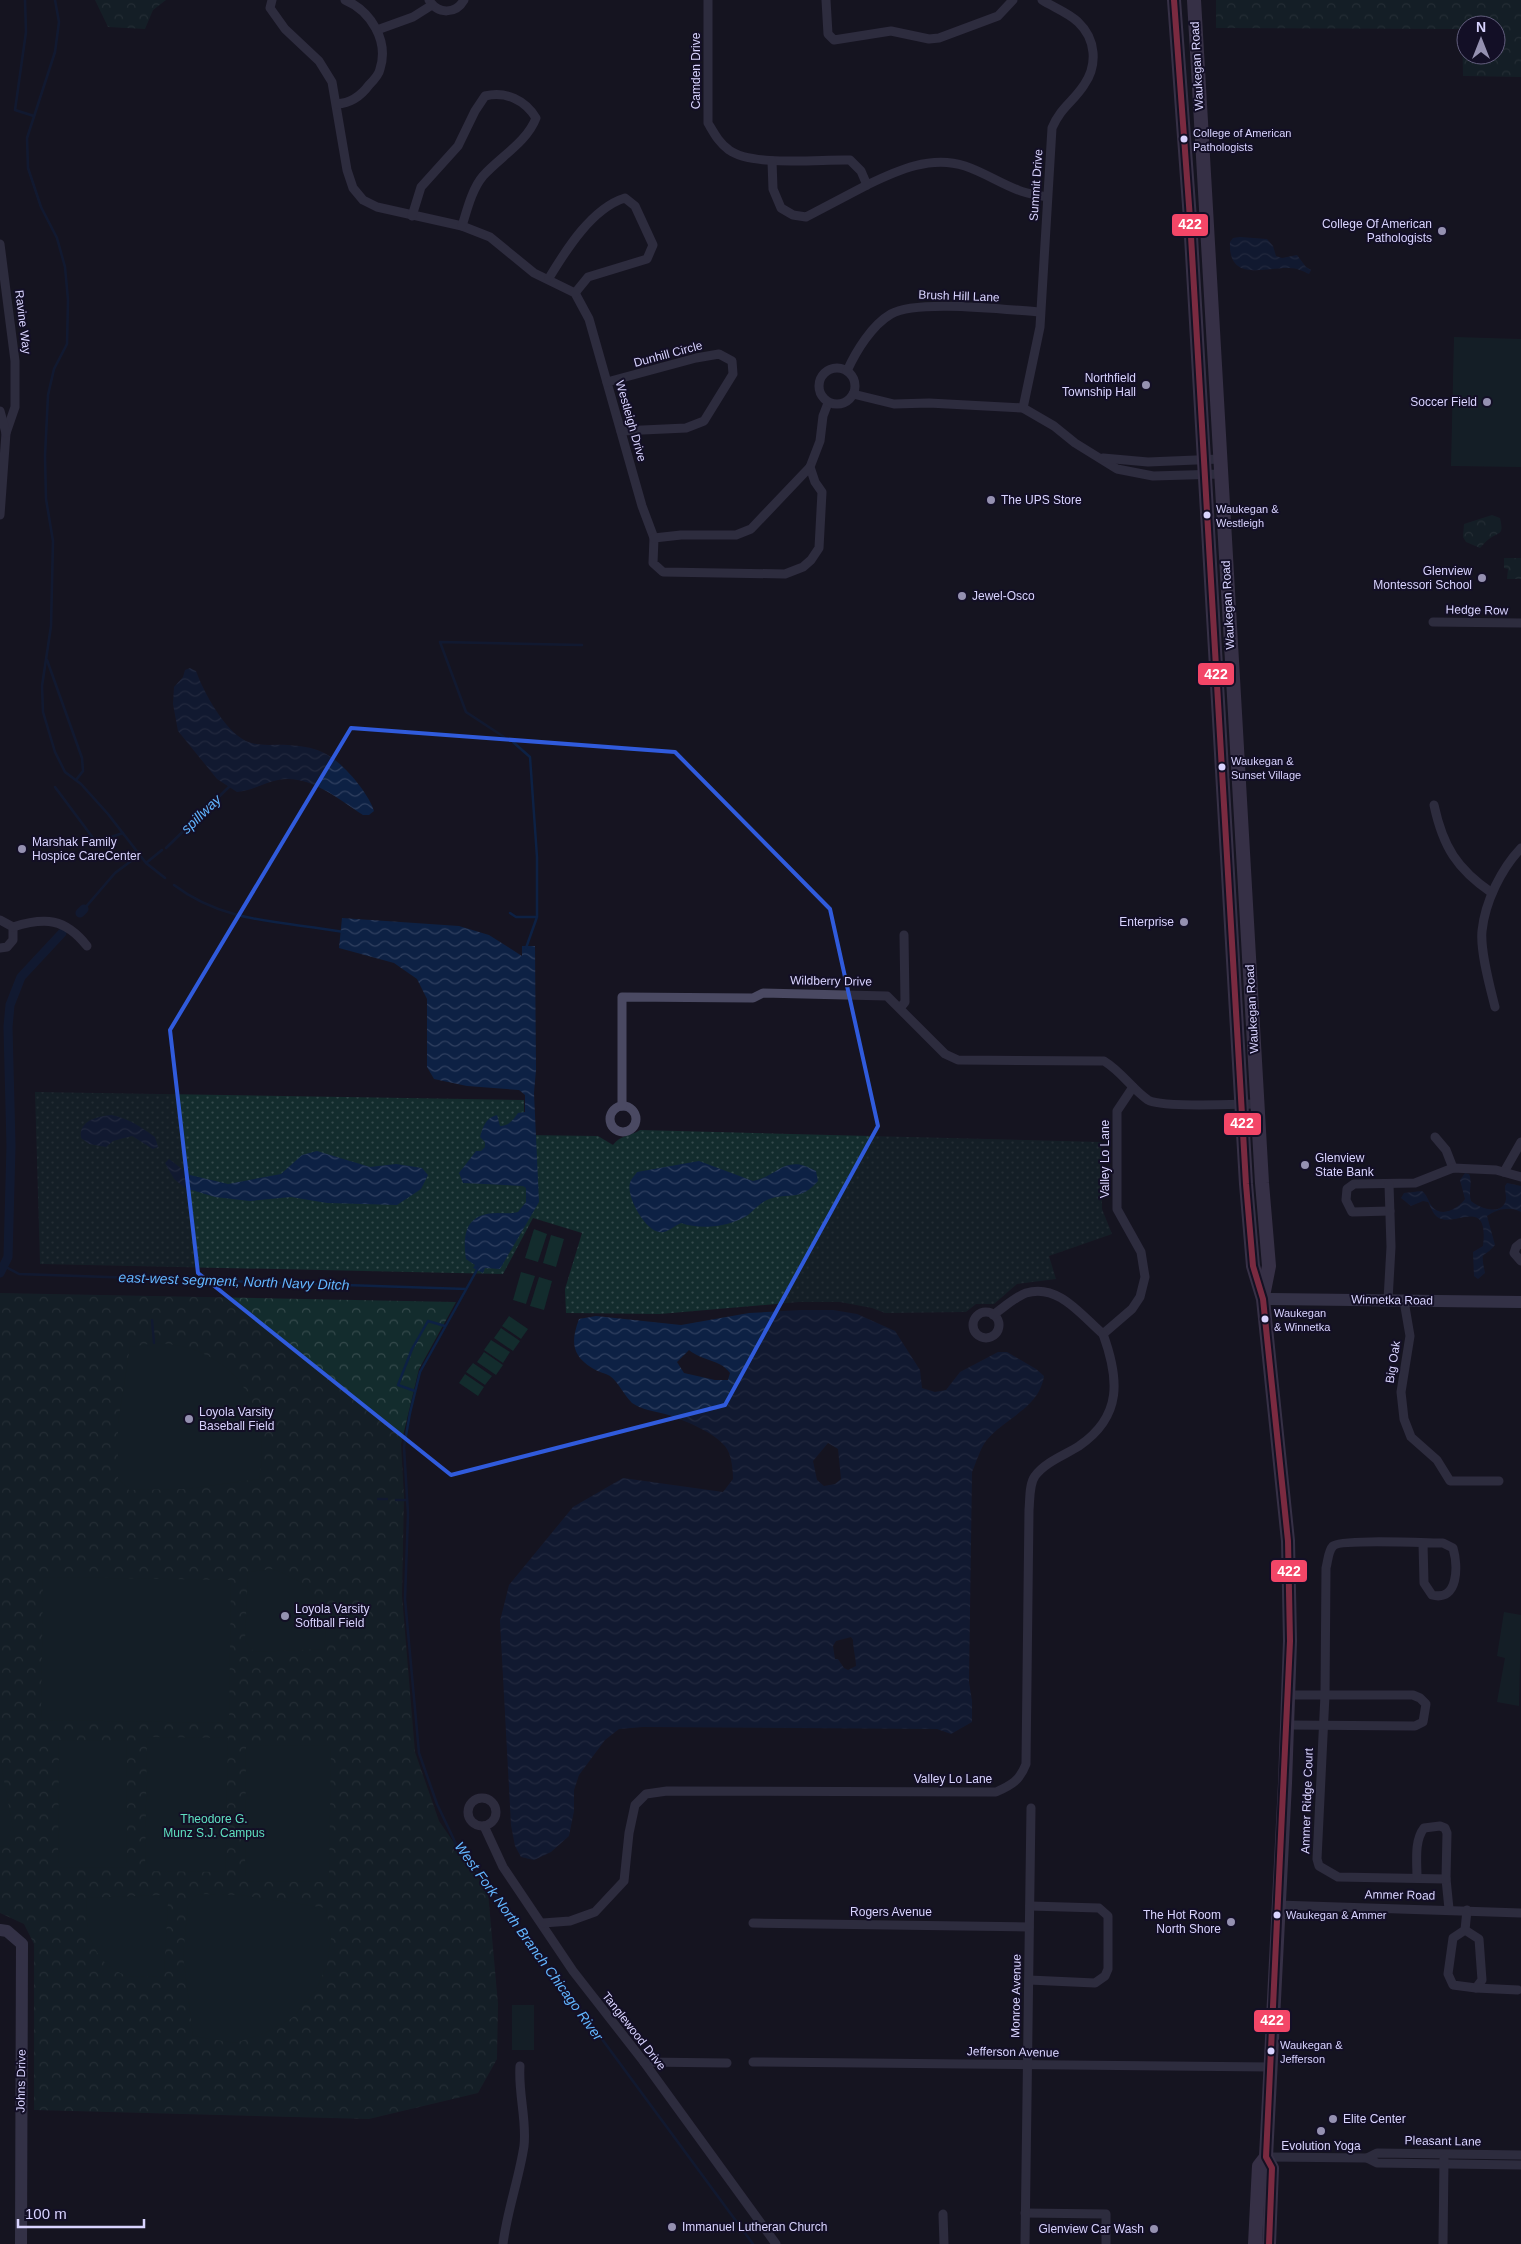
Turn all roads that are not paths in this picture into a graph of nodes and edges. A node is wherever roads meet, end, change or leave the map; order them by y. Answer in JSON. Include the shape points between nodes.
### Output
{"nodes":[{"id":1,"x":272,"y":0,"type":"edge"},
{"id":2,"x":345,"y":0,"type":"edge"},
{"id":3,"x":464,"y":0,"type":"edge"},
{"id":4,"x":708,"y":0,"type":"edge"},
{"id":5,"x":826,"y":0,"type":"edge"},
{"id":6,"x":1013,"y":0,"type":"edge"},
{"id":7,"x":1042,"y":0,"type":"edge"},
{"id":8,"x":1174,"y":0,"type":"edge"},
{"id":9,"x":1194,"y":0,"type":"edge"},
{"id":10,"x":431,"y":2,"type":"edge"},
{"id":11,"x":377,"y":30,"type":"junction"},
{"id":12,"x":338,"y":104,"type":"junction"},
{"id":13,"x":772,"y":161,"type":"junction"},
{"id":14,"x":867,"y":184,"type":"junction"},
{"id":15,"x":1047,"y":197,"type":"junction"},
{"id":16,"x":412,"y":216,"type":"junction"},
{"id":17,"x":462,"y":226,"type":"junction"},
{"id":18,"x":0,"y":244,"type":"edge"},
{"id":19,"x":549,"y":278,"type":"junction"},
{"id":20,"x":575,"y":293,"type":"junction"},
{"id":21,"x":1040,"y":312,"type":"junction"},
{"id":22,"x":847,"y":371,"type":"junction"},
{"id":23,"x":607,"y":382,"type":"junction"},
{"id":24,"x":853,"y":394,"type":"junction"},
{"id":25,"x":828,"y":403,"type":"junction"},
{"id":26,"x":1023,"y":408,"type":"junction"},
{"id":27,"x":0,"y":411,"type":"edge"},
{"id":28,"x":621,"y":432,"type":"junction"},
{"id":29,"x":6,"y":433,"type":"junction"},
{"id":30,"x":1098,"y":457,"type":"junction"},
{"id":31,"x":1220,"y":459,"type":"junction"},
{"id":32,"x":810,"y":467,"type":"junction"},
{"id":33,"x":1204,"y":467,"type":"junction"},
{"id":34,"x":1221,"y":474,"type":"junction"},
{"id":35,"x":0,"y":515,"type":"edge"},
{"id":36,"x":654,"y":538,"type":"junction"},
{"id":37,"x":1434,"y":622,"type":"dead end"},
{"id":38,"x":1521,"y":623,"type":"edge"},
{"id":39,"x":1232,"y":667,"type":"junction"},
{"id":40,"x":1216,"y":668,"type":"junction"},
{"id":41,"x":1434,"y":806,"type":"dead end"},
{"id":42,"x":1521,"y":848,"type":"edge"},
{"id":43,"x":1492,"y":893,"type":"junction"},
{"id":44,"x":0,"y":920,"type":"edge"},
{"id":45,"x":13,"y":927,"type":"junction"},
{"id":46,"x":904,"y":935,"type":"dead end"},
{"id":47,"x":87,"y":946,"type":"dead end"},
{"id":48,"x":0,"y":948,"type":"edge"},
{"id":49,"x":1495,"y":1007,"type":"dead end"},
{"id":50,"x":900,"y":1008,"type":"junction"},
{"id":51,"x":1133,"y":1087,"type":"junction"},
{"id":52,"x":1241,"y":1104,"type":"junction"},
{"id":53,"x":1258,"y":1104,"type":"junction"},
{"id":54,"x":622,"y":1106,"type":"dead end"},
{"id":55,"x":1435,"y":1137,"type":"dead end"},
{"id":56,"x":1521,"y":1142,"type":"edge"},
{"id":57,"x":1453,"y":1168,"type":"junction"},
{"id":58,"x":1504,"y":1172,"type":"junction"},
{"id":59,"x":1521,"y":1177,"type":"edge"},
{"id":60,"x":1389,"y":1184,"type":"junction"},
{"id":61,"x":1390,"y":1211,"type":"junction"},
{"id":62,"x":1521,"y":1243,"type":"edge"},
{"id":63,"x":1521,"y":1261,"type":"edge"},
{"id":64,"x":1263,"y":1299,"type":"junction"},
{"id":65,"x":1388,"y":1300,"type":"junction"},
{"id":66,"x":1404,"y":1301,"type":"junction"},
{"id":67,"x":1521,"y":1302,"type":"edge"},
{"id":68,"x":993,"y":1315,"type":"dead end"},
{"id":69,"x":1103,"y":1334,"type":"junction"},
{"id":70,"x":1500,"y":1481,"type":"dead end"},
{"id":71,"x":1423,"y":1544,"type":"junction"},
{"id":72,"x":1325,"y":1694,"type":"junction"},
{"id":73,"x":1289,"y":1695,"type":"junction"},
{"id":74,"x":1288,"y":1725,"type":"junction"},
{"id":75,"x":1323,"y":1726,"type":"junction"},
{"id":76,"x":1031,"y":1808,"type":"dead end"},
{"id":77,"x":484,"y":1826,"type":"dead end"},
{"id":78,"x":1417,"y":1878,"type":"junction"},
{"id":79,"x":1446,"y":1879,"type":"junction"},
{"id":80,"x":1278,"y":1905,"type":"junction"},
{"id":81,"x":1030,"y":1906,"type":"junction"},
{"id":82,"x":1448,"y":1909,"type":"junction"},
{"id":83,"x":1467,"y":1910,"type":"junction"},
{"id":84,"x":1521,"y":1912,"type":"edge"},
{"id":85,"x":753,"y":1923,"type":"dead end"},
{"id":86,"x":543,"y":1924,"type":"junction"},
{"id":87,"x":1029,"y":1926,"type":"junction"},
{"id":88,"x":0,"y":1930,"type":"edge"},
{"id":89,"x":1465,"y":1930,"type":"junction"},
{"id":90,"x":1029,"y":1980,"type":"junction"},
{"id":91,"x":1476,"y":1988,"type":"junction"},
{"id":92,"x":1518,"y":1990,"type":"dead end"},
{"id":93,"x":644,"y":2062,"type":"junction"},
{"id":94,"x":753,"y":2062,"type":"dead end"},
{"id":95,"x":727,"y":2063,"type":"dead end"},
{"id":96,"x":1027,"y":2065,"type":"junction"},
{"id":97,"x":520,"y":2066,"type":"dead end"},
{"id":98,"x":1271,"y":2067,"type":"junction"},
{"id":99,"x":1444,"y":2154,"type":"junction"},
{"id":100,"x":1521,"y":2155,"type":"edge"},
{"id":101,"x":1266,"y":2157,"type":"junction"},
{"id":102,"x":1367,"y":2158,"type":"junction"},
{"id":103,"x":1444,"y":2164,"type":"junction"},
{"id":104,"x":1521,"y":2165,"type":"edge"},
{"id":105,"x":1025,"y":2213,"type":"junction"},
{"id":106,"x":943,"y":2214,"type":"dead end"},
{"id":107,"x":21,"y":2244,"type":"edge"},
{"id":108,"x":503,"y":2244,"type":"edge"},
{"id":109,"x":776,"y":2244,"type":"edge"},
{"id":110,"x":944,"y":2244,"type":"edge"},
{"id":111,"x":1025,"y":2244,"type":"edge"},
{"id":112,"x":1106,"y":2244,"type":"edge"},
{"id":113,"x":1255,"y":2244,"type":"edge"},
{"id":114,"x":1269,"y":2244,"type":"edge"},
{"id":115,"x":1443,"y":2244,"type":"edge"}],
"edges":[{"from":1,"to":12,"type":"street","via":[[270,8],[285,29],[328,72]]},
{"from":2,"to":11,"type":"street","via":[[356,5]]},
{"from":3,"to":10,"type":"street","via":[[449,11],[443,11]]},
{"from":4,"to":13,"type":"street","name":"Camden Drive","via":[[708,123],[718,140],[730,151]]},
{"from":5,"to":6,"type":"street","via":[[828,34],[834,40],[891,31],[939,38],[998,16]]},
{"from":7,"to":15,"type":"street","name":"Summit Drive","via":[[1078,21],[1090,37],[1094,54],[1093,69],[1085,85],[1058,113],[1052,128]]},
{"from":8,"to":33,"type":"main road","name":"Waukegan Road"},
{"from":9,"to":31,"type":"main road","name":"Waukegan Road"},
{"from":10,"to":11,"type":"street","via":[[413,17]]},
{"from":11,"to":12,"type":"street","via":[[383,44],[380,70],[366,90],[349,103]]},
{"from":12,"to":16,"type":"street","via":[[347,170],[353,188],[363,200]]},
{"from":13,"to":14,"type":"street","name":"Camden Drive","via":[[850,160],[861,171]]},
{"from":13,"to":14,"type":"street","via":[[773,189],[781,208],[793,215],[806,217]]},
{"from":14,"to":15,"type":"street","via":[[896,170],[941,161],[965,166],[1020,191]]},
{"from":15,"to":21,"type":"street","name":"Summit Drive"},
{"from":16,"to":17,"type":"street"},
{"from":16,"to":17,"type":"street","via":[[422,187],[458,146],[485,96],[499,92],[518,100],[536,118],[532,130],[482,177],[469,202]]},
{"from":17,"to":19,"type":"street","via":[[490,236],[534,273]]},
{"from":18,"to":29,"type":"street","name":"Ravine Way","via":[[15,360],[15,407]]},
{"from":19,"to":20,"type":"street"},
{"from":19,"to":20,"type":"street","via":[[579,234],[610,203],[625,198],[634,206],[653,246],[647,259],[588,278]]},
{"from":20,"to":23,"type":"street","name":"Westleigh Drive","via":[[589,319]]},
{"from":21,"to":22,"type":"street","name":"Brush Hill Lane","via":[[918,306],[900,311],[873,330]]},
{"from":21,"to":26,"type":"street","name":"Summit Drive","via":[[1036,352]]},
{"from":22,"to":24,"type":"street","via":[[854,379]]},
{"from":22,"to":25,"type":"street","via":[[830,369],[820,378],[819,392]]},
{"from":23,"to":28,"type":"street","name":"Westleigh Drive"},
{"from":23,"to":28,"type":"street","name":"Dunhill Circle","via":[[719,354],[732,361],[733,374],[704,421],[686,428]]},
{"from":24,"to":25,"type":"street","via":[[842,404]]},
{"from":24,"to":26,"type":"street","via":[[894,404]]},
{"from":25,"to":32,"type":"street","via":[[820,441]]},
{"from":26,"to":30,"type":"street"},
{"from":27,"to":29,"type":"street","name":"Ravine Way"},
{"from":28,"to":36,"type":"street","name":"Westleigh Drive"},
{"from":29,"to":35,"type":"street","name":"Ravine Way"},
{"from":30,"to":33,"type":"street"},
{"from":30,"to":33,"type":"street","via":[[1117,469],[1154,476]]},
{"from":31,"to":33,"type":"street"},
{"from":31,"to":34,"type":"main road","name":"Waukegan Road"},
{"from":32,"to":36,"type":"street","via":[[751,529],[736,535]]},
{"from":32,"to":36,"type":"street","name":"Westleigh Drive","via":[[822,492],[819,548],[799,570],[785,574],[663,572],[653,563]]},
{"from":33,"to":34,"type":"street"},
{"from":33,"to":40,"type":"main road","name":"Waukegan Road"},
{"from":34,"to":39,"type":"main road","name":"Waukegan Road"},
{"from":37,"to":38,"type":"street","name":"Hedge Row"},
{"from":39,"to":40,"type":"main road"},
{"from":39,"to":53,"type":"main road","name":"Waukegan Road"},
{"from":40,"to":52,"type":"main road","name":"Waukegan Road"},
{"from":41,"to":43,"type":"street","via":[[1451,855],[1471,878]]},
{"from":42,"to":43,"type":"street"},
{"from":43,"to":49,"type":"street","via":[[1482,932]]},
{"from":44,"to":45,"type":"street"},
{"from":45,"to":47,"type":"street","via":[[30,921],[58,921],[79,935]]},
{"from":45,"to":48,"type":"street","via":[[13,940],[7,947]]},
{"from":46,"to":50,"type":"street","via":[[905,1002]]},
{"from":50,"to":51,"type":"street","name":"Wildberry Drive","via":[[945,1054],[958,1060],[1104,1061],[1121,1072]]},
{"from":50,"to":54,"type":"street","name":"Wildberry Drive","via":[[891,998],[881,994],[762,993],[753,998],[622,997]]},
{"from":51,"to":52,"type":"street","name":"Wildberry Drive","via":[[1150,1101],[1161,1103]]},
{"from":51,"to":69,"type":"street","name":"Valley Lo Lane","via":[[1118,1111],[1117,1209],[1141,1252],[1144,1276],[1140,1297],[1132,1309]]},
{"from":52,"to":53,"type":"street","name":"Wildberry Drive"},
{"from":52,"to":64,"type":"main road","name":"Waukegan Road","via":[[1253,1266]]},
{"from":53,"to":64,"type":"main road","name":"Waukegan Road","via":[[1269,1266]]},
{"from":55,"to":57,"type":"street","via":[[1446,1150]]},
{"from":56,"to":58,"type":"street"},
{"from":57,"to":58,"type":"street"},
{"from":57,"to":60,"type":"street","via":[[1415,1183]]},
{"from":58,"to":59,"type":"street"},
{"from":60,"to":61,"type":"street"},
{"from":60,"to":61,"type":"street","via":[[1354,1184],[1346,1188],[1346,1200],[1352,1212]]},
{"from":61,"to":65,"type":"street"},
{"from":62,"to":63,"type":"street","via":[[1514,1253]]},
{"from":64,"to":65,"type":"street","name":"Winnetka Road"},
{"from":64,"to":73,"type":"main road","name":"Waukegan Road","via":[[1288,1541]]},
{"from":65,"to":66,"type":"street","name":"Winnetka Road"},
{"from":66,"to":67,"type":"street","name":"Winnetka Road"},
{"from":66,"to":70,"type":"street","name":"Big Oak","via":[[1410,1336],[1401,1392],[1406,1428],[1411,1437],[1437,1460],[1450,1481]]},
{"from":68,"to":69,"type":"street","name":"Valley Lo Lane","via":[[1024,1294],[1044,1290],[1059,1295]]},
{"from":69,"to":86,"type":"street","name":"Valley Lo Lane","via":[[1111,1354],[1116,1387],[1107,1415],[1088,1439],[1046,1466],[1032,1482],[1026,1764],[1022,1776],[1013,1785],[996,1792],[667,1791],[646,1794],[635,1805],[624,1881],[595,1912],[570,1921]]},
{"from":71,"to":71,"type":"street","name":"Ammer Ridge Court","via":[[1443,1544],[1453,1548],[1454,1585],[1450,1593],[1432,1595],[1424,1584]]},
{"from":71,"to":72,"type":"street","name":"Ammer Ridge Court","via":[[1364,1542],[1332,1547],[1326,1568]]},
{"from":72,"to":73,"type":"street"},
{"from":72,"to":75,"type":"street","name":"Ammer Ridge Court"},
{"from":72,"to":75,"type":"street","via":[[1412,1695],[1426,1704],[1426,1710],[1423,1722],[1415,1726]]},
{"from":73,"to":74,"type":"main road","name":"Waukegan Road"},
{"from":74,"to":75,"type":"street"},
{"from":74,"to":80,"type":"main road","name":"Waukegan Road"},
{"from":75,"to":78,"type":"street","name":"Ammer Ridge Court","via":[[1319,1866],[1338,1878]]},
{"from":76,"to":81,"type":"street","name":"Monroe Avenue"},
{"from":77,"to":86,"type":"street","name":"Tanglewood Drive","via":[[503,1867]]},
{"from":78,"to":79,"type":"street","name":"Ammer Ridge Court"},
{"from":78,"to":79,"type":"street","via":[[1421,1832],[1424,1828],[1440,1826],[1447,1833]]},
{"from":79,"to":82,"type":"street"},
{"from":80,"to":82,"type":"street","name":"Ammer Road"},
{"from":80,"to":98,"type":"main road","name":"Waukegan Road"},
{"from":81,"to":87,"type":"street","name":"Monroe Avenue"},
{"from":81,"to":90,"type":"street","via":[[1083,1906],[1103,1910],[1108,1916],[1108,1969],[1105,1976],[1095,1982]]},
{"from":82,"to":83,"type":"street","name":"Ammer Road"},
{"from":83,"to":84,"type":"street","name":"Ammer Road"},
{"from":83,"to":89,"type":"street"},
{"from":85,"to":87,"type":"street","name":"Rogers Avenue"},
{"from":86,"to":93,"type":"street","name":"Tanglewood Drive","via":[[573,1971]]},
{"from":87,"to":90,"type":"street","name":"Monroe Avenue"},
{"from":88,"to":107,"type":"street","name":"Johns Drive","via":[[7,1931],[22,1944]]},
{"from":89,"to":91,"type":"street","via":[[1480,1939],[1482,1980]]},
{"from":89,"to":91,"type":"street","via":[[1453,1938],[1448,1974],[1454,1985]]},
{"from":90,"to":96,"type":"street","name":"Monroe Avenue"},
{"from":91,"to":92,"type":"street"},
{"from":93,"to":95,"type":"street"},
{"from":93,"to":109,"type":"street","name":"Tanglewood Drive"},
{"from":94,"to":96,"type":"street","name":"Jefferson Avenue"},
{"from":96,"to":98,"type":"street","name":"Jefferson Avenue"},
{"from":96,"to":105,"type":"street","name":"Monroe Avenue"},
{"from":97,"to":108,"type":"street","via":[[524,2146]]},
{"from":98,"to":101,"type":"main road","name":"Waukegan Road"},
{"from":99,"to":100,"type":"street","name":"Pleasant Lane"},
{"from":99,"to":102,"type":"street","name":"Pleasant Lane","via":[[1377,2153]]},
{"from":99,"to":103,"type":"street"},
{"from":101,"to":102,"type":"street","name":"Pleasant Lane"},
{"from":101,"to":113,"type":"main road","name":"Waukegan Road","via":[[1259,2166]]},
{"from":101,"to":114,"type":"main road","name":"Waukegan Road","via":[[1272,2168]]},
{"from":102,"to":103,"type":"street","name":"Pleasant Lane","via":[[1377,2163]]},
{"from":103,"to":104,"type":"street","name":"Pleasant Lane"},
{"from":103,"to":115,"type":"street"},
{"from":105,"to":111,"type":"street","name":"Monroe Avenue"},
{"from":105,"to":112,"type":"street","via":[[1106,2214]]},
{"from":106,"to":110,"type":"street"}]}
